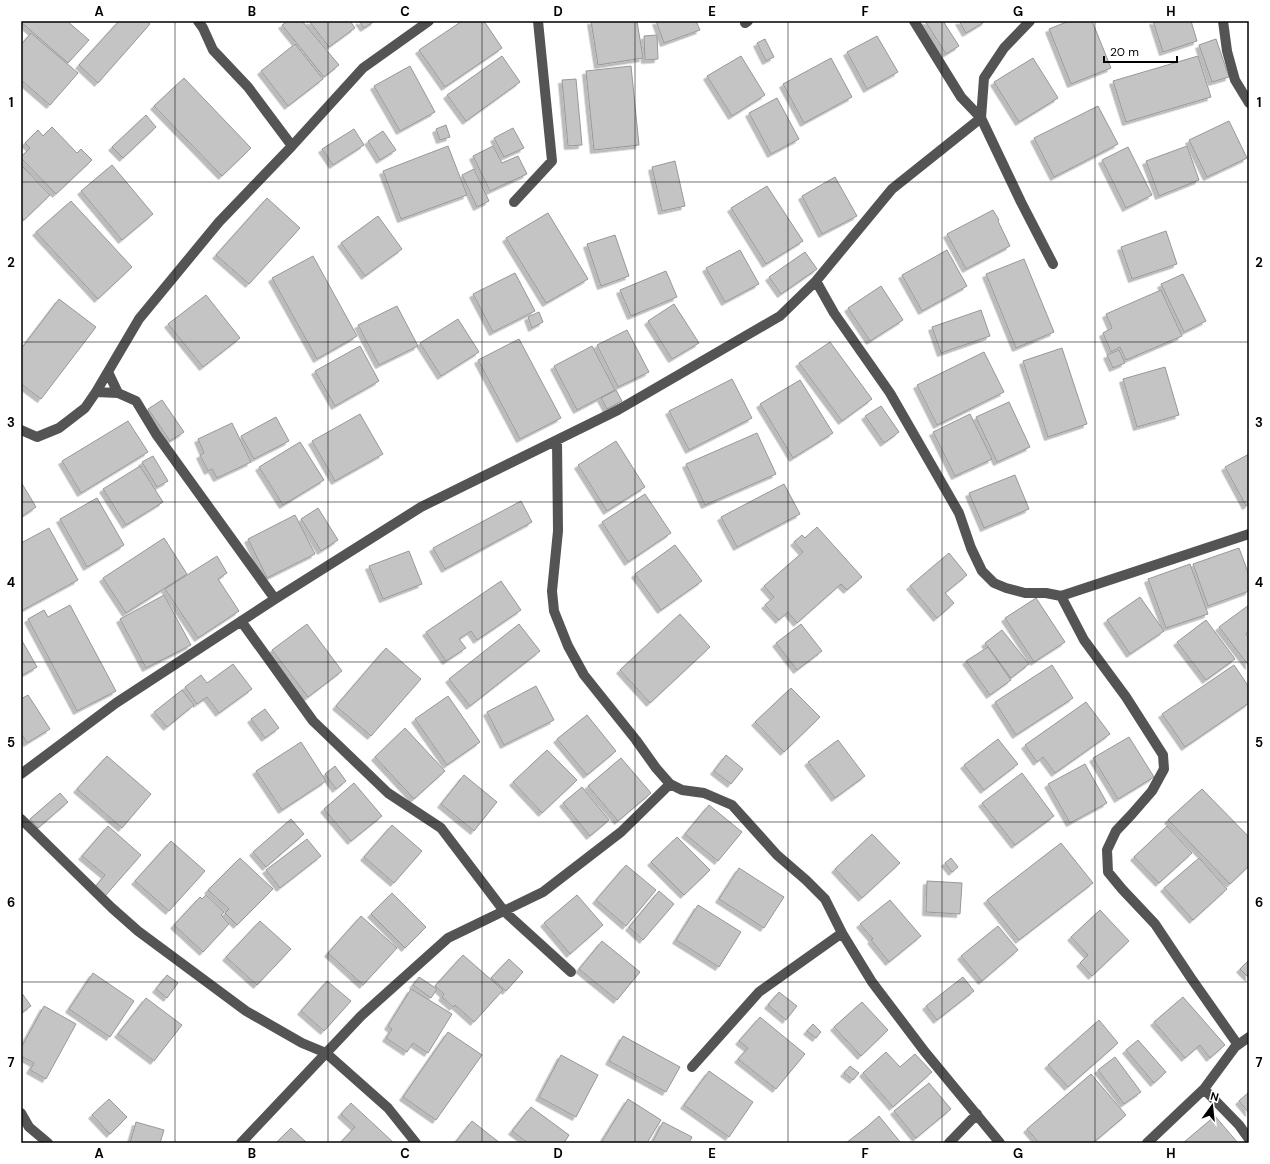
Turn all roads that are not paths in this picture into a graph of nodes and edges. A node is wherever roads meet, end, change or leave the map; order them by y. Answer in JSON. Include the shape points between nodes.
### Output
{"nodes":[{"id":1,"x":198,"y":21,"type":"edge"},
{"id":2,"x":429,"y":21,"type":"edge"},
{"id":3,"x":538,"y":21,"type":"edge"},
{"id":4,"x":914,"y":21,"type":"edge"},
{"id":5,"x":1030,"y":21,"type":"edge"},
{"id":6,"x":1223,"y":21,"type":"edge"},
{"id":7,"x":1249,"y":103,"type":"edge"},
{"id":8,"x":981,"y":118,"type":"junction"},
{"id":9,"x":292,"y":146,"type":"junction"},
{"id":10,"x":514,"y":202,"type":"dead end"},
{"id":11,"x":1053,"y":264,"type":"dead end"},
{"id":12,"x":816,"y":281,"type":"junction"},
{"id":13,"x":108,"y":372,"type":"junction"},
{"id":14,"x":96,"y":392,"type":"junction"},
{"id":15,"x":118,"y":393,"type":"junction"},
{"id":16,"x":21,"y":430,"type":"edge"},
{"id":17,"x":557,"y":441,"type":"junction"},
{"id":18,"x":1249,"y":534,"type":"edge"},
{"id":19,"x":1061,"y":596,"type":"junction"},
{"id":20,"x":275,"y":599,"type":"junction"},
{"id":21,"x":241,"y":621,"type":"junction"},
{"id":22,"x":21,"y":774,"type":"edge"},
{"id":23,"x":670,"y":784,"type":"junction"},
{"id":24,"x":21,"y":819,"type":"edge"},
{"id":25,"x":504,"y":911,"type":"junction"},
{"id":26,"x":842,"y":933,"type":"junction"},
{"id":27,"x":571,"y":972,"type":"dead end"},
{"id":28,"x":1249,"y":1037,"type":"edge"},
{"id":29,"x":1238,"y":1045,"type":"junction"},
{"id":30,"x":326,"y":1053,"type":"junction"},
{"id":31,"x":692,"y":1067,"type":"dead end"},
{"id":32,"x":1204,"y":1089,"type":"junction"},
{"id":33,"x":21,"y":1113,"type":"edge"},
{"id":34,"x":977,"y":1114,"type":"junction"},
{"id":35,"x":1249,"y":1139,"type":"edge"},
{"id":36,"x":48,"y":1143,"type":"edge"},
{"id":37,"x":241,"y":1143,"type":"edge"},
{"id":38,"x":416,"y":1143,"type":"edge"},
{"id":39,"x":949,"y":1143,"type":"edge"},
{"id":40,"x":1000,"y":1143,"type":"edge"},
{"id":41,"x":1147,"y":1143,"type":"edge"}],
"edges":[{"from":1,"to":9,"type":"street","via":[[213,50],[248,87]]},
{"from":2,"to":9,"type":"street","via":[[363,68]]},
{"from":3,"to":10,"type":"street","via":[[552,161]]},
{"from":4,"to":8,"type":"street","via":[[961,97]]},
{"from":5,"to":8,"type":"street","via":[[1004,48],[984,78]]},
{"from":6,"to":7,"type":"street","via":[[1227,51],[1235,80]]},
{"from":8,"to":11,"type":"street"},
{"from":8,"to":12,"type":"street","via":[[892,189]]},
{"from":9,"to":13,"type":"street","via":[[219,222],[139,319]]},
{"from":12,"to":17,"type":"street","via":[[780,316],[618,410]]},
{"from":12,"to":19,"type":"street","via":[[834,313],[890,393],[952,500],[982,571],[994,583],[1006,588],[1025,594],[1046,593]]},
{"from":13,"to":14,"type":"street"},
{"from":13,"to":15,"type":"street"},
{"from":14,"to":15,"type":"street"},
{"from":14,"to":16,"type":"street","via":[[85,408],[59,428],[37,437]]},
{"from":15,"to":20,"type":"street","via":[[136,401],[156,434]]},
{"from":17,"to":20,"type":"street","via":[[422,506]]},
{"from":17,"to":23,"type":"street","via":[[558,531],[552,591],[554,611],[568,646],[584,675]]},
{"from":18,"to":19,"type":"street"},
{"from":19,"to":29,"type":"street","via":[[1084,640],[1126,697],[1163,755],[1164,769],[1152,791],[1116,831],[1107,850],[1108,872],[1155,924]]},
{"from":20,"to":21,"type":"street"},
{"from":21,"to":22,"type":"street","via":[[116,703]]},
{"from":21,"to":25,"type":"street","via":[[313,722],[388,793],[441,828]]},
{"from":23,"to":25,"type":"street","via":[[621,832],[543,892]]},
{"from":23,"to":26,"type":"street","via":[[682,790],[704,793],[732,805],[777,855],[825,899]]},
{"from":24,"to":30,"type":"street","via":[[138,932],[246,1010],[302,1043]]},
{"from":25,"to":27,"type":"street"},
{"from":25,"to":30,"type":"street","via":[[448,938],[361,1016]]},
{"from":26,"to":31,"type":"street","via":[[759,992]]},
{"from":26,"to":34,"type":"street","via":[[872,982],[925,1052]]},
{"from":28,"to":29,"type":"street"},
{"from":29,"to":32,"type":"street"},
{"from":30,"to":37,"type":"street"},
{"from":30,"to":38,"type":"street","via":[[388,1108]]},
{"from":32,"to":35,"type":"street"},
{"from":32,"to":41,"type":"street"},
{"from":33,"to":36,"type":"street","via":[[29,1127]]},
{"from":34,"to":39,"type":"street"},
{"from":34,"to":40,"type":"street"}]}
